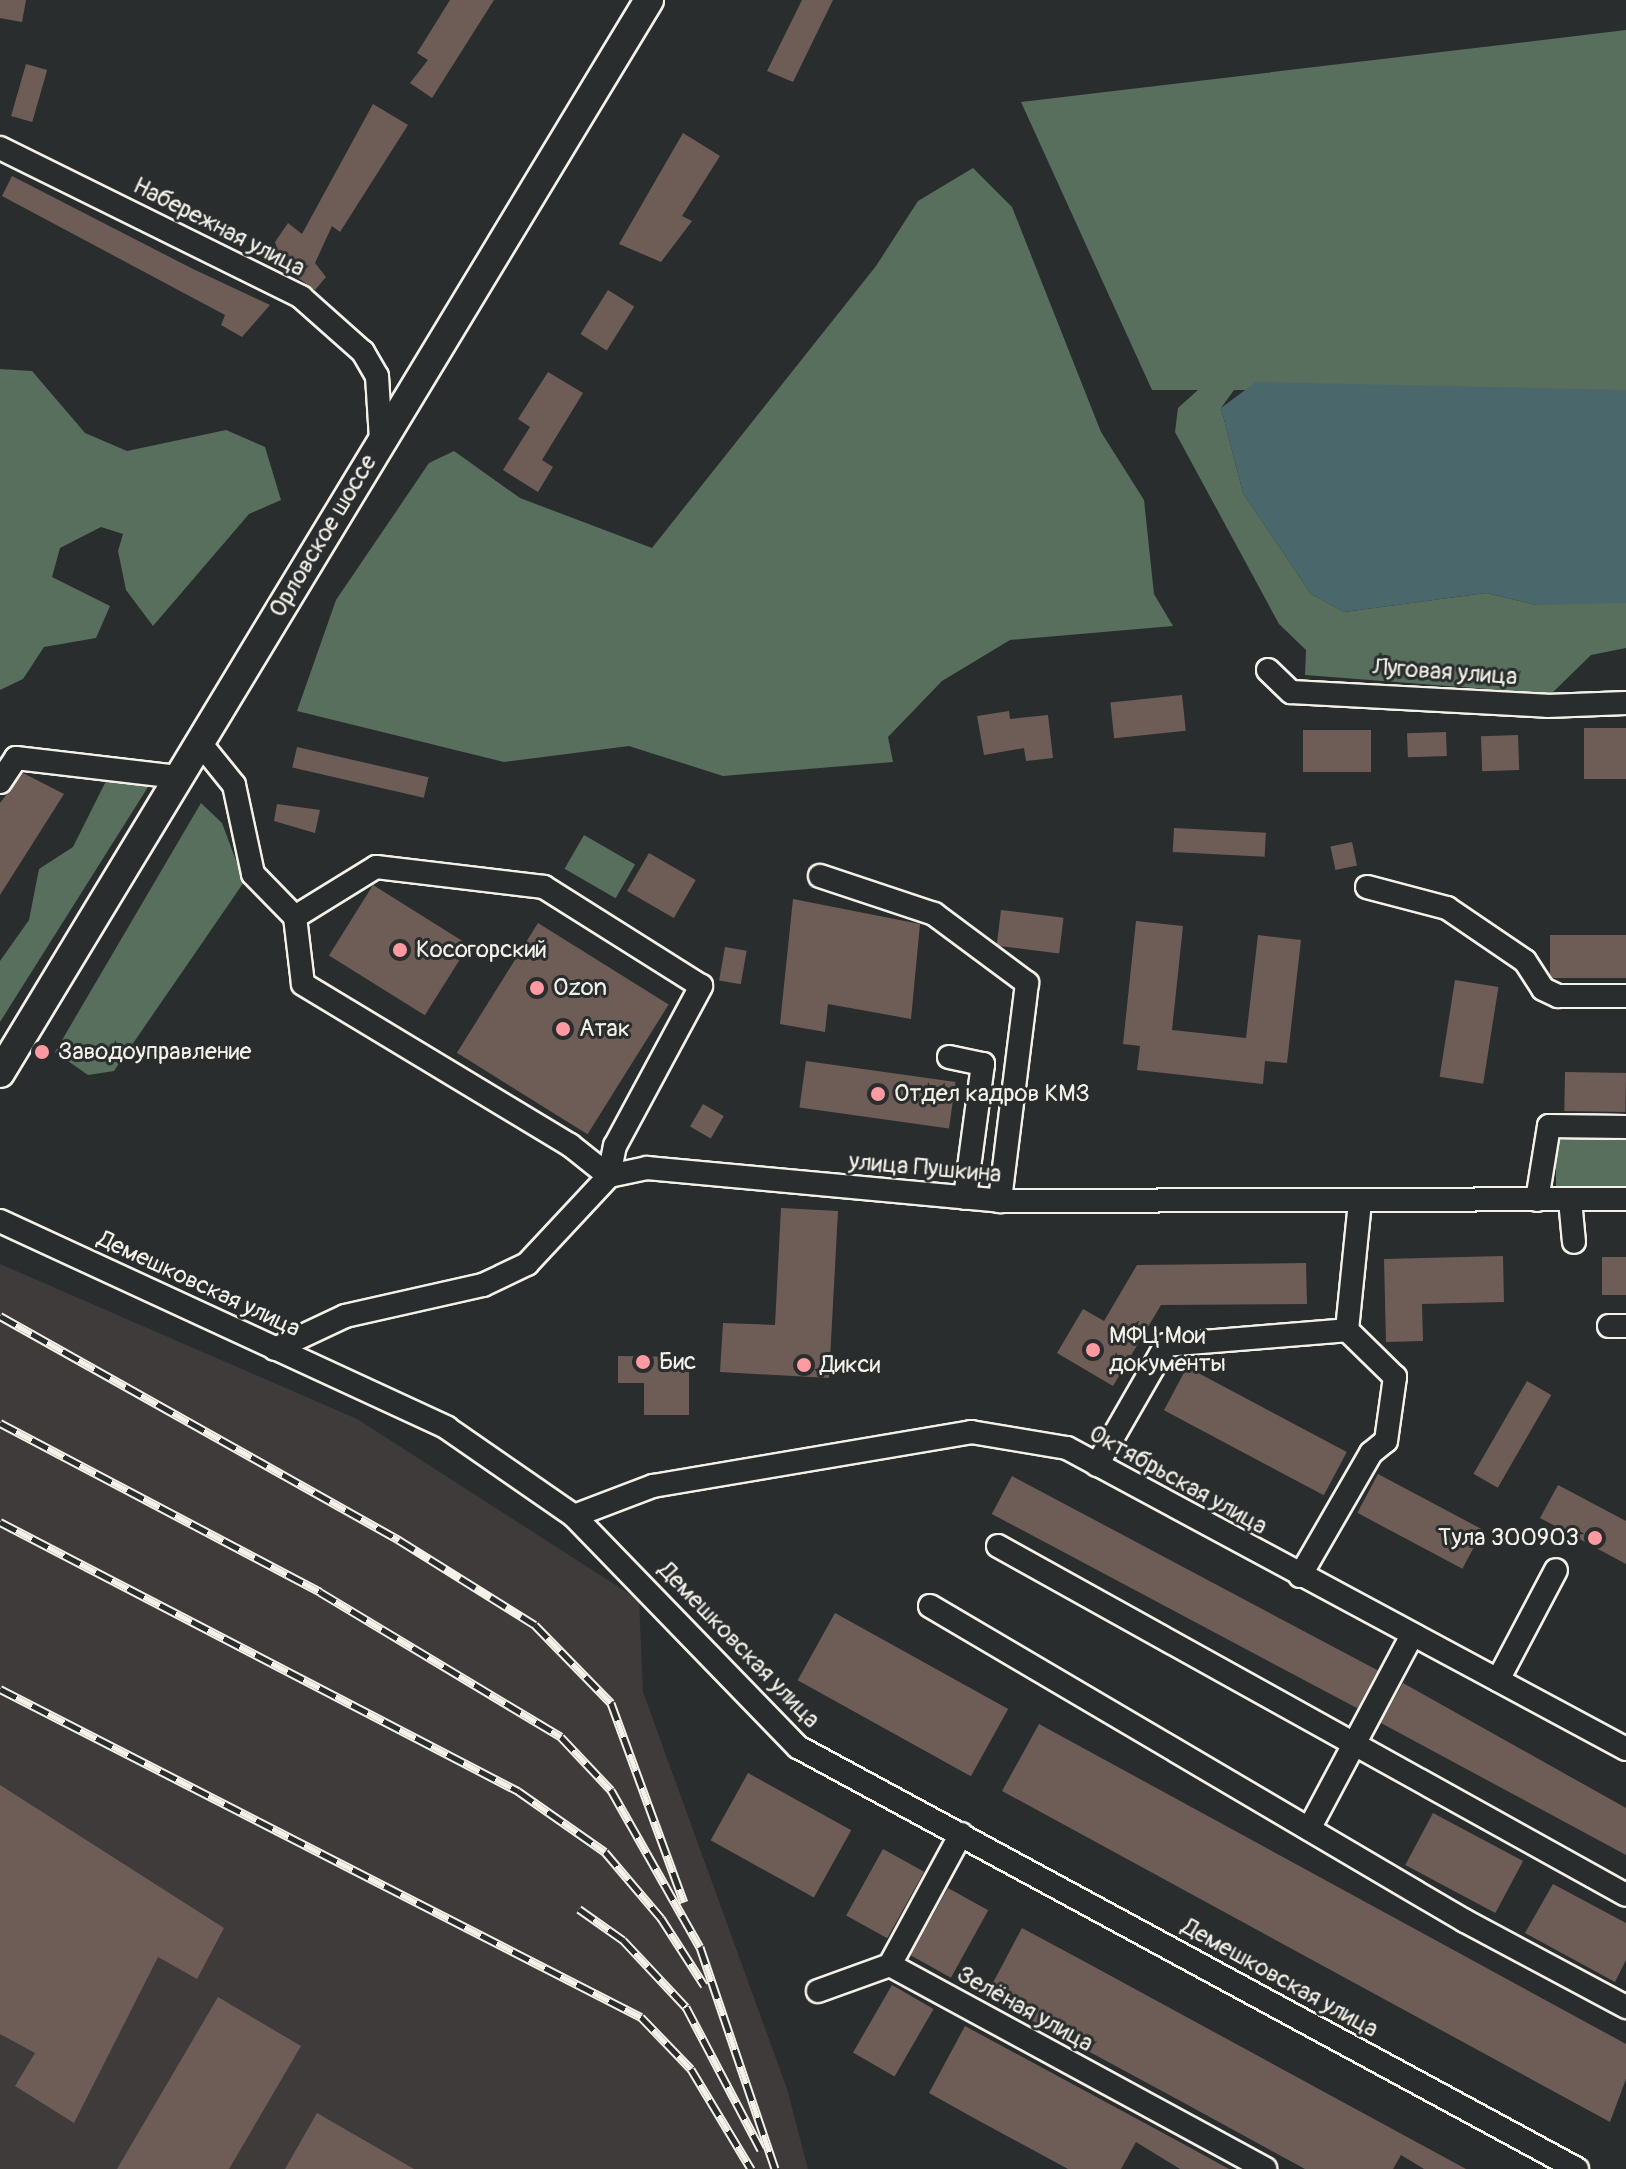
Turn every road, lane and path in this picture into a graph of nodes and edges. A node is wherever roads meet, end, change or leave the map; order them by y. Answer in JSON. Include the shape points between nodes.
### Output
{"nodes":[{"id":1,"x":649,"y":0,"type":"edge"},
{"id":2,"x":0,"y":148,"type":"edge"},
{"id":3,"x":381,"y":439,"type":"junction"},
{"id":4,"x":1268,"y":670,"type":"dead end"},
{"id":5,"x":1626,"y":703,"type":"edge"},
{"id":6,"x":200,"y":743,"type":"junction"},
{"id":7,"x":178,"y":777,"type":"junction"},
{"id":8,"x":0,"y":782,"type":"edge"},
{"id":9,"x":820,"y":876,"type":"dead end"},
{"id":10,"x":1367,"y":887,"type":"dead end"},
{"id":11,"x":295,"y":917,"type":"junction"},
{"id":12,"x":1626,"y":996,"type":"edge"},
{"id":13,"x":949,"y":1057,"type":"dead end"},
{"id":14,"x":0,"y":1073,"type":"edge"},
{"id":15,"x":1626,"y":1127,"type":"edge"},
{"id":16,"x":609,"y":1176,"type":"junction"},
{"id":17,"x":965,"y":1198,"type":"junction"},
{"id":18,"x":1626,"y":1199,"type":"edge"},
{"id":19,"x":1537,"y":1200,"type":"junction"},
{"id":20,"x":1570,"y":1200,"type":"junction"},
{"id":21,"x":1000,"y":1201,"type":"junction"},
{"id":22,"x":1360,"y":1203,"type":"junction"},
{"id":23,"x":0,"y":1221,"type":"edge"},
{"id":24,"x":1574,"y":1242,"type":"dead end"},
{"id":25,"x":1347,"y":1330,"type":"junction"},
{"id":26,"x":275,"y":1349,"type":"junction"},
{"id":27,"x":1097,"y":1465,"type":"junction"},
{"id":28,"x":574,"y":1516,"type":"junction"},
{"id":29,"x":998,"y":1546,"type":"dead end"},
{"id":30,"x":1556,"y":1570,"type":"dead end"},
{"id":31,"x":1300,"y":1576,"type":"junction"},
{"id":32,"x":930,"y":1606,"type":"dead end"},
{"id":33,"x":1412,"y":1635,"type":"junction"},
{"id":34,"x":1498,"y":1680,"type":"junction"},
{"id":35,"x":1356,"y":1749,"type":"junction"},
{"id":36,"x":1626,"y":1749,"type":"edge"},
{"id":37,"x":1309,"y":1829,"type":"junction"},
{"id":38,"x":961,"y":1834,"type":"junction"},
{"id":39,"x":1626,"y":1895,"type":"edge"},
{"id":40,"x":890,"y":1965,"type":"junction"},
{"id":41,"x":818,"y":1991,"type":"dead end"},
{"id":42,"x":1626,"y":2007,"type":"edge"},
{"id":43,"x":1265,"y":2169,"type":"edge"},
{"id":44,"x":1577,"y":2169,"type":"edge"}],
"edges":[{"from":1,"to":3,"type":"main road","name":"Орловское шоссе"},
{"from":2,"to":3,"type":"street","name":"Набережная улица","via":[[301,297],[363,352],[377,376]]},
{"from":3,"to":6,"type":"main road","name":"Орловское шоссе"},
{"from":4,"to":5,"type":"street","name":"Луговая улица","via":[[1291,692],[1547,706]]},
{"from":6,"to":7,"type":"main road","name":"Орловское шоссе"},
{"from":6,"to":11,"type":"street","via":[[234,785],[253,874]]},
{"from":7,"to":8,"type":"street","via":[[16,758]]},
{"from":7,"to":14,"type":"main road","name":"Орловское шоссе"},
{"from":9,"to":21,"type":"street","via":[[934,914],[1027,983]]},
{"from":10,"to":12,"type":"street","via":[[1447,908],[1525,961],[1543,989],[1558,996]]},
{"from":11,"to":16,"type":"street","via":[[303,984],[570,1145]]},
{"from":11,"to":16,"type":"street","via":[[376,867],[544,887],[701,986],[615,1146]]},
{"from":13,"to":17,"type":"street","via":[[983,1064]]},
{"from":15,"to":19,"type":"street","via":[[1549,1126]]},
{"from":16,"to":17,"type":"street","name":"улица Пушкина","via":[[647,1168]]},
{"from":16,"to":26,"type":"street","via":[[527,1264],[483,1285],[345,1316]]},
{"from":17,"to":21,"type":"street","name":"улица Пушкина"},
{"from":18,"to":20,"type":"street","name":"улица Пушкина"},
{"from":19,"to":20,"type":"street","name":"улица Пушкина"},
{"from":19,"to":22,"type":"street","name":"улица Пушкина"},
{"from":20,"to":24,"type":"street"},
{"from":21,"to":22,"type":"street","name":"улица Пушкина"},
{"from":22,"to":25,"type":"street"},
{"from":23,"to":26,"type":"street","name":"Демешковская улица"},
{"from":25,"to":27,"type":"street","via":[[1166,1345]]},
{"from":25,"to":31,"type":"street","via":[[1395,1377],[1386,1441],[1371,1453]]},
{"from":26,"to":28,"type":"street","name":"Демешковская улица","via":[[447,1428]]},
{"from":27,"to":28,"type":"street","name":"Октябрьская улица","via":[[1067,1448],[971,1432],[653,1486]]},
{"from":27,"to":31,"type":"street","name":"Октябрьская улица"},
{"from":28,"to":38,"type":"street","name":"Демешковская улица","via":[[798,1747]]},
{"from":29,"to":35,"type":"street"},
{"from":30,"to":34,"type":"street"},
{"from":31,"to":33,"type":"street","name":"Октябрьская улица"},
{"from":32,"to":37,"type":"street"},
{"from":33,"to":34,"type":"street","name":"Октябрьская улица"},
{"from":33,"to":35,"type":"street"},
{"from":34,"to":36,"type":"street","name":"Октябрьская улица"},
{"from":35,"to":37,"type":"street"},
{"from":35,"to":39,"type":"street"},
{"from":37,"to":42,"type":"street"},
{"from":38,"to":40,"type":"street"},
{"from":38,"to":44,"type":"street","name":"Демешковская улица"},
{"from":40,"to":41,"type":"street"},
{"from":40,"to":43,"type":"street","name":"Зелёная улица"}]}
